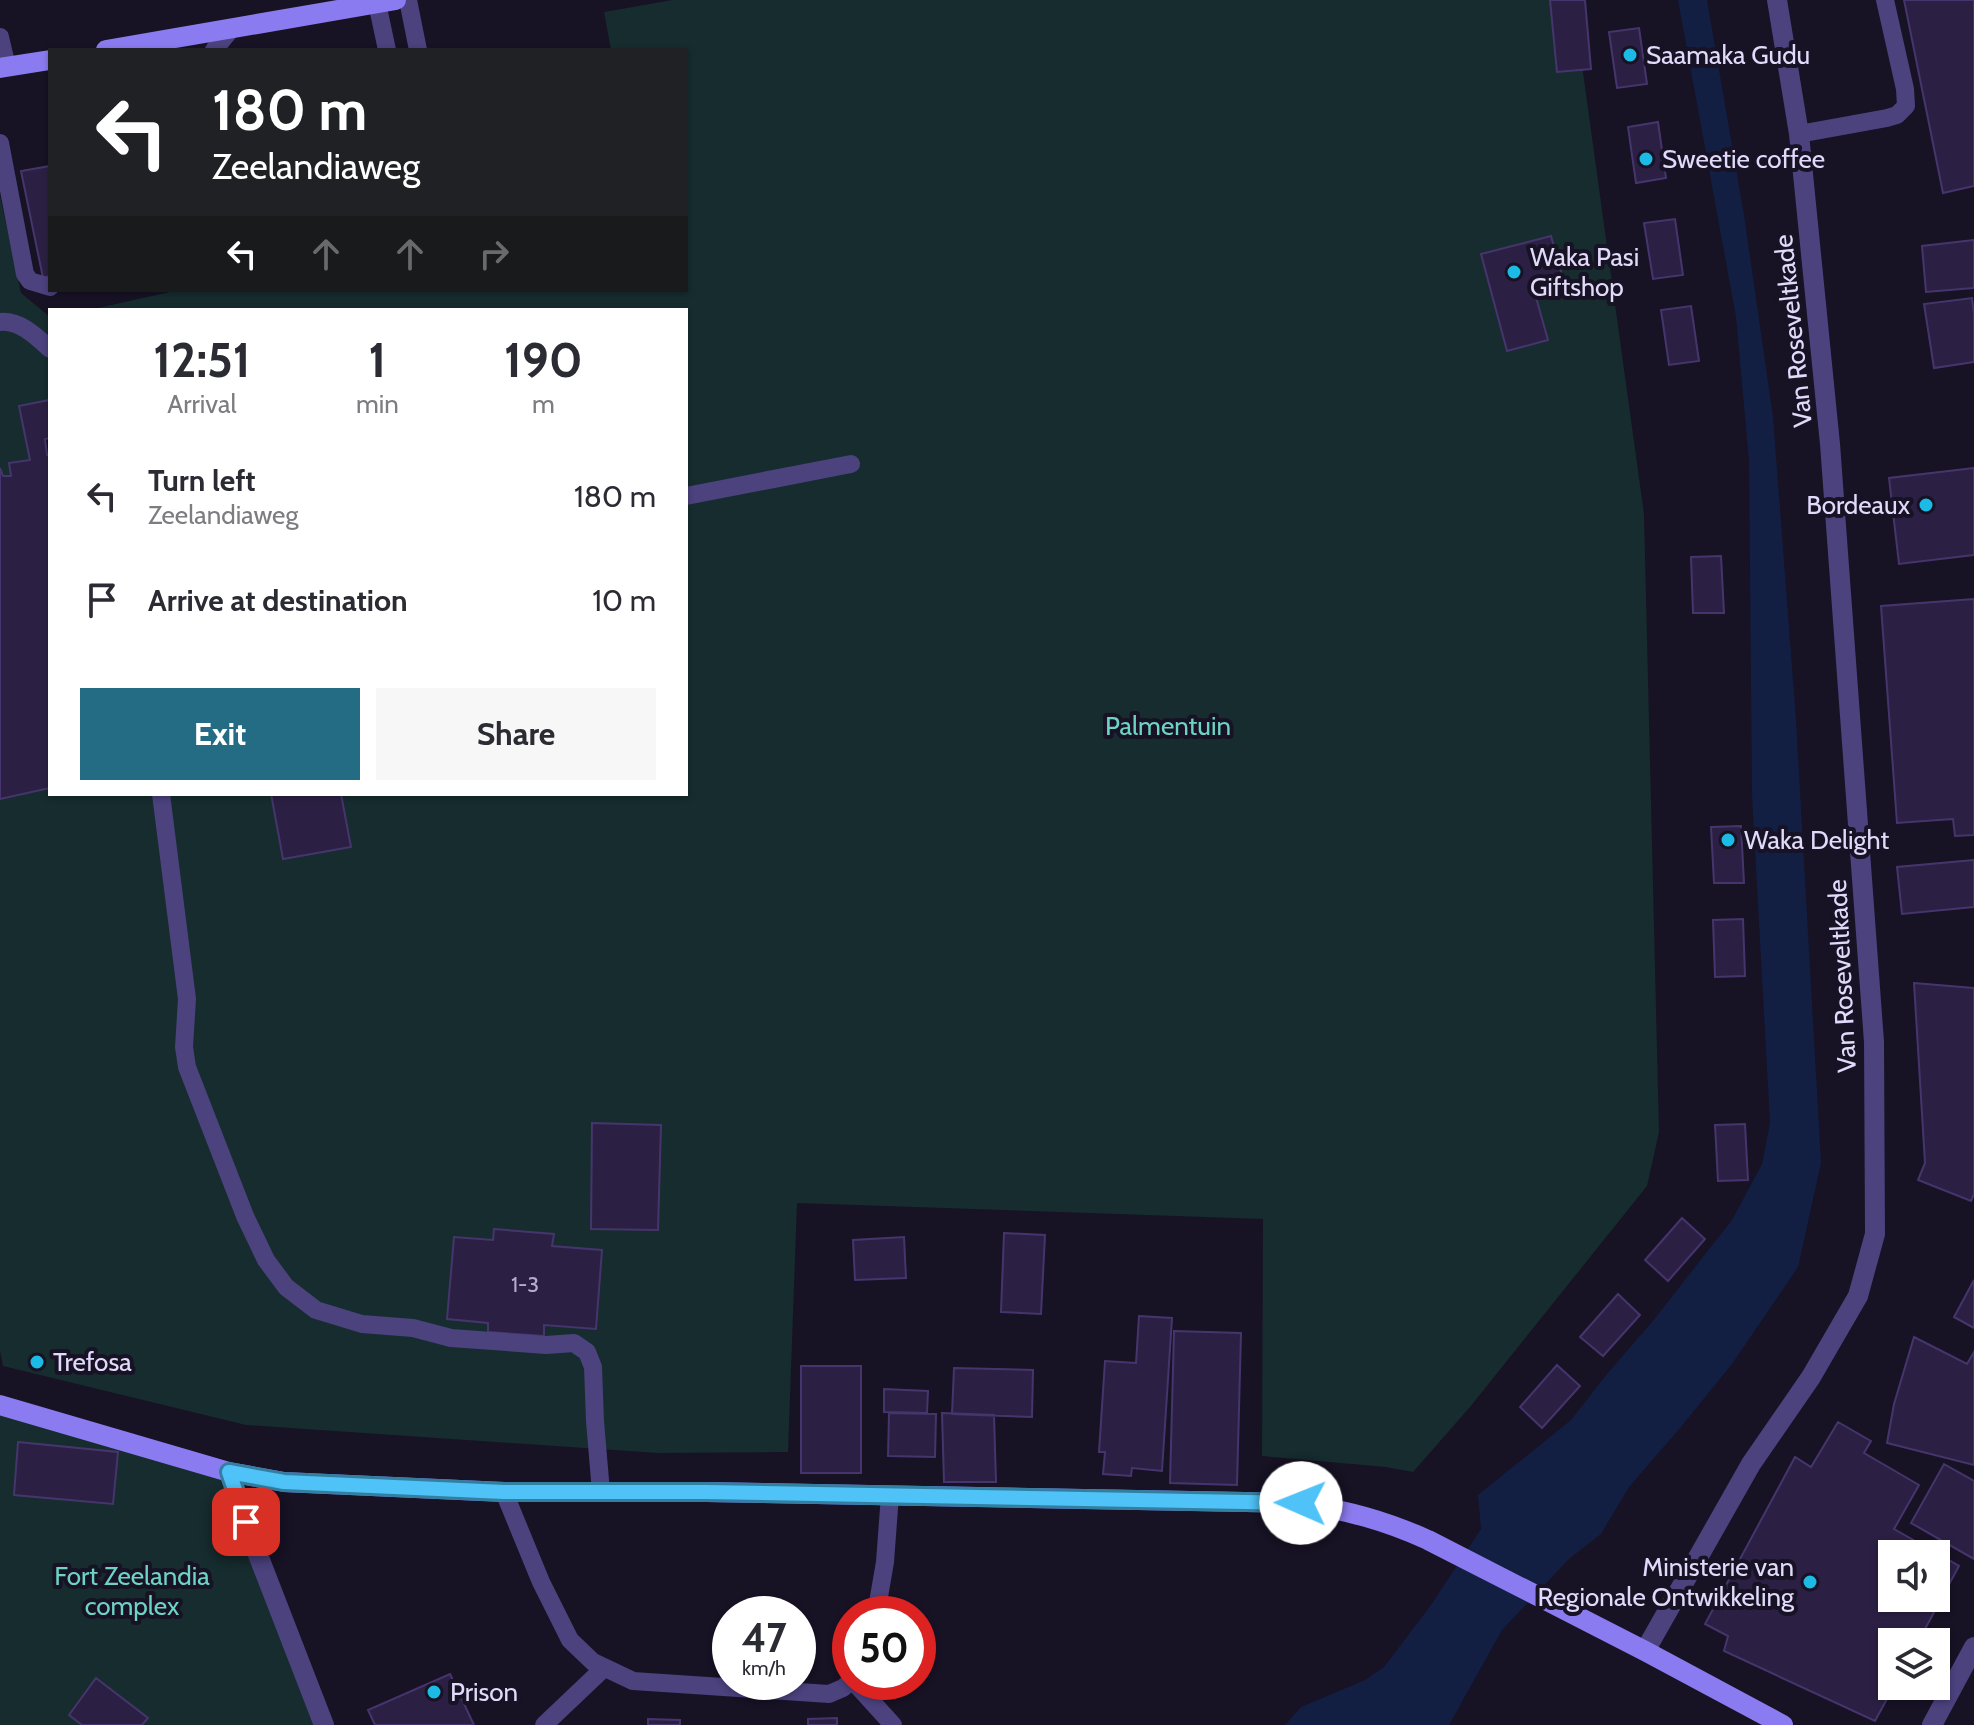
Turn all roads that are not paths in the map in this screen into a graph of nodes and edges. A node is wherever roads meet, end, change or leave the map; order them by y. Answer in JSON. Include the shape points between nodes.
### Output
{"nodes":[{"id":1,"x":408,"y":0,"type":"edge"},
{"id":2,"x":1777,"y":0,"type":"edge"},
{"id":3,"x":1885,"y":0,"type":"edge"},
{"id":4,"x":373,"y":2,"type":"edge"},
{"id":5,"x":232,"y":28,"type":"junction"},
{"id":6,"x":0,"y":37,"type":"edge"},
{"id":7,"x":117,"y":48,"type":"edge"},
{"id":8,"x":216,"y":48,"type":"edge"},
{"id":9,"x":386,"y":48,"type":"edge"},
{"id":10,"x":418,"y":48,"type":"edge"},
{"id":11,"x":48,"y":61,"type":"edge"},
{"id":12,"x":4,"y":68,"type":"edge"},
{"id":13,"x":1799,"y":134,"type":"junction"},
{"id":14,"x":0,"y":143,"type":"edge"},
{"id":15,"x":48,"y":286,"type":"edge"},
{"id":16,"x":0,"y":322,"type":"edge"},
{"id":17,"x":48,"y":347,"type":"edge"},
{"id":18,"x":851,"y":464,"type":"dead end"},
{"id":19,"x":688,"y":496,"type":"edge"},
{"id":20,"x":161,"y":796,"type":"edge"},
{"id":21,"x":0,"y":1405,"type":"edge"},
{"id":22,"x":229,"y":1472,"type":"junction"},
{"id":23,"x":504,"y":1492,"type":"junction"},
{"id":24,"x":601,"y":1492,"type":"junction"},
{"id":25,"x":890,"y":1495,"type":"junction"},
{"id":26,"x":879,"y":1596,"type":"edge"},
{"id":27,"x":1974,"y":1647,"type":"edge"},
{"id":28,"x":1645,"y":1651,"type":"junction"},
{"id":29,"x":604,"y":1668,"type":"junction"},
{"id":30,"x":832,"y":1693,"type":"edge"},
{"id":31,"x":869,"y":1700,"type":"edge"},
{"id":32,"x":324,"y":1725,"type":"edge"},
{"id":33,"x":544,"y":1725,"type":"edge"},
{"id":34,"x":893,"y":1725,"type":"edge"},
{"id":35,"x":1783,"y":1725,"type":"edge"},
{"id":36,"x":1932,"y":1725,"type":"edge"}],
"edges":[{"from":1,"to":10,"type":"lane"},
{"from":2,"to":13,"type":"street","name":"Van Roseveltkade"},
{"from":3,"to":13,"type":"lane","via":[[1906,106],[1887,118]]},
{"from":4,"to":5,"type":"main road"},
{"from":4,"to":9,"type":"lane"},
{"from":5,"to":7,"type":"main road"},
{"from":5,"to":8,"type":"lane"},
{"from":6,"to":12,"type":"lane"},
{"from":11,"to":12,"type":"main road"},
{"from":13,"to":28,"type":"street","name":"Van Roseveltkade","via":[[1830,444],[1874,1042],[1875,1234],[1858,1296],[1751,1464]]},
{"from":14,"to":15,"type":"lane","via":[[25,274]]},
{"from":16,"to":17,"type":"lane","via":[[31,332]]},
{"from":18,"to":19,"type":"lane"},
{"from":20,"to":24,"type":"lane","via":[[187,999],[187,1067],[266,1260],[286,1287],[316,1310],[362,1324],[451,1338],[574,1343],[587,1352],[593,1367]]},
{"from":21,"to":22,"type":"main road"},
{"from":22,"to":23,"type":"main road","via":[[284,1482]]},
{"from":22,"to":32,"type":"street"},
{"from":23,"to":24,"type":"main road"},
{"from":23,"to":29,"type":"lane","via":[[570,1640]]},
{"from":24,"to":25,"type":"main road"},
{"from":25,"to":26,"type":"lane"},
{"from":25,"to":28,"type":"main road","via":[[1301,1503],[1352,1512],[1428,1540]]},
{"from":27,"to":36,"type":"street"},
{"from":28,"to":35,"type":"main road"},
{"from":29,"to":30,"type":"lane","via":[[633,1681]]},
{"from":29,"to":33,"type":"lane"},
{"from":31,"to":34,"type":"lane"}]}
